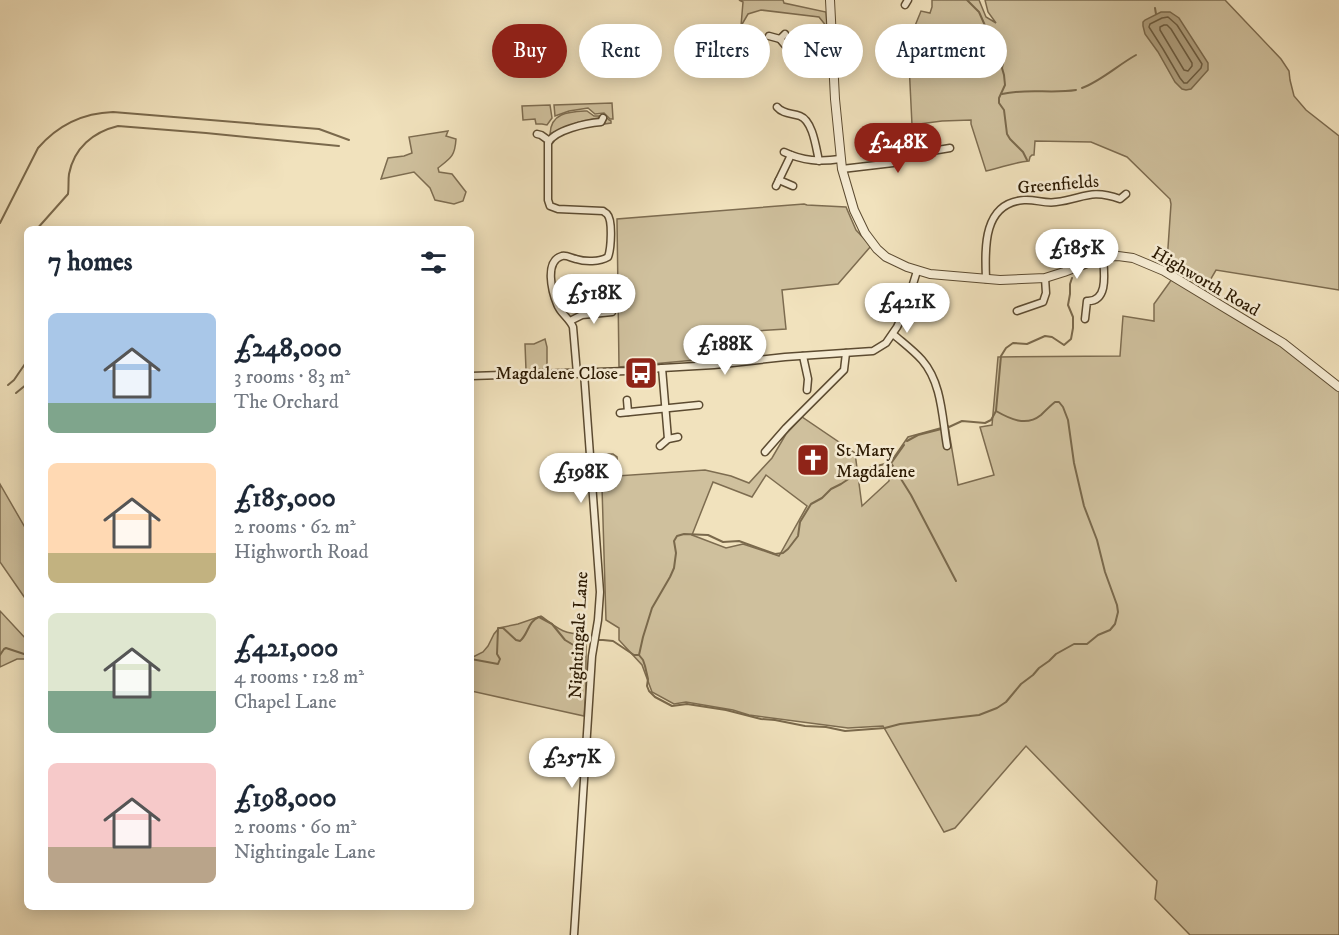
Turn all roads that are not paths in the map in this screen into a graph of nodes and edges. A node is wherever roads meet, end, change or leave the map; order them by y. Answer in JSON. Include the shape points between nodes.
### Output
{"nodes":[{"id":1,"x":830,"y":0,"type":"edge"},
{"id":2,"x":831,"y":24,"type":"edge"},
{"id":3,"x":770,"y":36,"type":"dead end"},
{"id":4,"x":782,"y":37,"type":"edge"},
{"id":5,"x":835,"y":78,"type":"edge"},
{"id":6,"x":779,"y":113,"type":"dead end"},
{"id":7,"x":603,"y":118,"type":"dead end"},
{"id":8,"x":537,"y":134,"type":"dead end"},
{"id":9,"x":932,"y":138,"type":"dead end"},
{"id":10,"x":548,"y":140,"type":"junction"},
{"id":11,"x":950,"y":148,"type":"dead end"},
{"id":12,"x":933,"y":151,"type":"junction"},
{"id":13,"x":784,"y":152,"type":"dead end"},
{"id":14,"x":791,"y":155,"type":"junction"},
{"id":15,"x":840,"y":159,"type":"junction"},
{"id":16,"x":819,"y":161,"type":"junction"},
{"id":17,"x":842,"y":169,"type":"junction"},
{"id":18,"x":794,"y":186,"type":"dead end"},
{"id":19,"x":1122,"y":200,"type":"dead end"},
{"id":20,"x":1103,"y":257,"type":"junction"},
{"id":21,"x":917,"y":271,"type":"junction"},
{"id":22,"x":1045,"y":278,"type":"junction"},
{"id":23,"x":986,"y":279,"type":"junction"},
{"id":24,"x":1017,"y":311,"type":"dead end"},
{"id":25,"x":612,"y":312,"type":"dead end"},
{"id":26,"x":1085,"y":319,"type":"dead end"},
{"id":27,"x":570,"y":321,"type":"junction"},
{"id":28,"x":893,"y":334,"type":"junction"},
{"id":29,"x":846,"y":353,"type":"junction"},
{"id":30,"x":802,"y":356,"type":"junction"},
{"id":31,"x":662,"y":368,"type":"junction"},
{"id":32,"x":580,"y":373,"type":"junction"},
{"id":33,"x":474,"y":376,"type":"edge"},
{"id":34,"x":1339,"y":387,"type":"edge"},
{"id":35,"x":807,"y":390,"type":"dead end"},
{"id":36,"x":627,"y":400,"type":"dead end"},
{"id":37,"x":699,"y":405,"type":"dead end"},
{"id":38,"x":665,"y":409,"type":"junction"},
{"id":39,"x":628,"y":412,"type":"junction"},
{"id":40,"x":620,"y":413,"type":"dead end"},
{"id":41,"x":678,"y":436,"type":"dead end"},
{"id":42,"x":669,"y":439,"type":"junction"},
{"id":43,"x":660,"y":446,"type":"dead end"},
{"id":44,"x":947,"y":446,"type":"dead end"},
{"id":45,"x":765,"y":452,"type":"dead end"},
{"id":46,"x":574,"y":935,"type":"edge"}],
"edges":[{"from":1,"to":2,"type":"street","name":"Highworth Road"},
{"from":3,"to":4,"type":"street"},
{"from":5,"to":15,"type":"street","name":"Highworth Road"},
{"from":6,"to":16,"type":"street","via":[[806,120]]},
{"from":7,"to":10,"type":"street"},
{"from":8,"to":10,"type":"street"},
{"from":9,"to":12,"type":"street"},
{"from":10,"to":27,"type":"street","via":[[550,206],[603,211],[610,222],[610,254],[606,259],[562,256],[552,264],[556,302]]},
{"from":11,"to":12,"type":"street"},
{"from":12,"to":17,"type":"street","via":[[908,155],[893,163]]},
{"from":13,"to":14,"type":"street"},
{"from":14,"to":16,"type":"street"},
{"from":14,"to":18,"type":"street","via":[[778,183]]},
{"from":15,"to":16,"type":"street"},
{"from":15,"to":17,"type":"street","name":"Highworth Road"},
{"from":17,"to":21,"type":"street","name":"Highworth Road","via":[[854,210],[869,239],[886,257]]},
{"from":19,"to":23,"type":"street","name":"Greenfields","via":[[1091,194],[1055,203],[1020,200],[1006,206],[989,228]]},
{"from":20,"to":22,"type":"street","name":"Highworth Road"},
{"from":20,"to":26,"type":"street","via":[[1102,292],[1098,299],[1087,301]]},
{"from":20,"to":34,"type":"street","name":"Highworth Road","via":[[1129,257],[1164,271],[1283,343]]},
{"from":21,"to":23,"type":"street","name":"Highworth Road"},
{"from":21,"to":28,"type":"street"},
{"from":22,"to":23,"type":"street","name":"Highworth Road"},
{"from":22,"to":24,"type":"street","via":[[1043,302]]},
{"from":25,"to":27,"type":"street","via":[[582,315]]},
{"from":27,"to":32,"type":"street"},
{"from":28,"to":29,"type":"street","via":[[878,349]]},
{"from":28,"to":44,"type":"street","via":[[930,371]]},
{"from":29,"to":30,"type":"street"},
{"from":29,"to":45,"type":"street","via":[[844,370]]},
{"from":30,"to":31,"type":"street"},
{"from":30,"to":35,"type":"street"},
{"from":31,"to":32,"type":"street"},
{"from":31,"to":38,"type":"street"},
{"from":32,"to":33,"type":"street"},
{"from":32,"to":46,"type":"street","name":"Nightingale Lane","via":[[600,592]]},
{"from":36,"to":39,"type":"street"},
{"from":37,"to":38,"type":"street"},
{"from":38,"to":39,"type":"street"},
{"from":38,"to":42,"type":"street"},
{"from":39,"to":40,"type":"street"},
{"from":41,"to":42,"type":"street"},
{"from":42,"to":43,"type":"street"}]}
